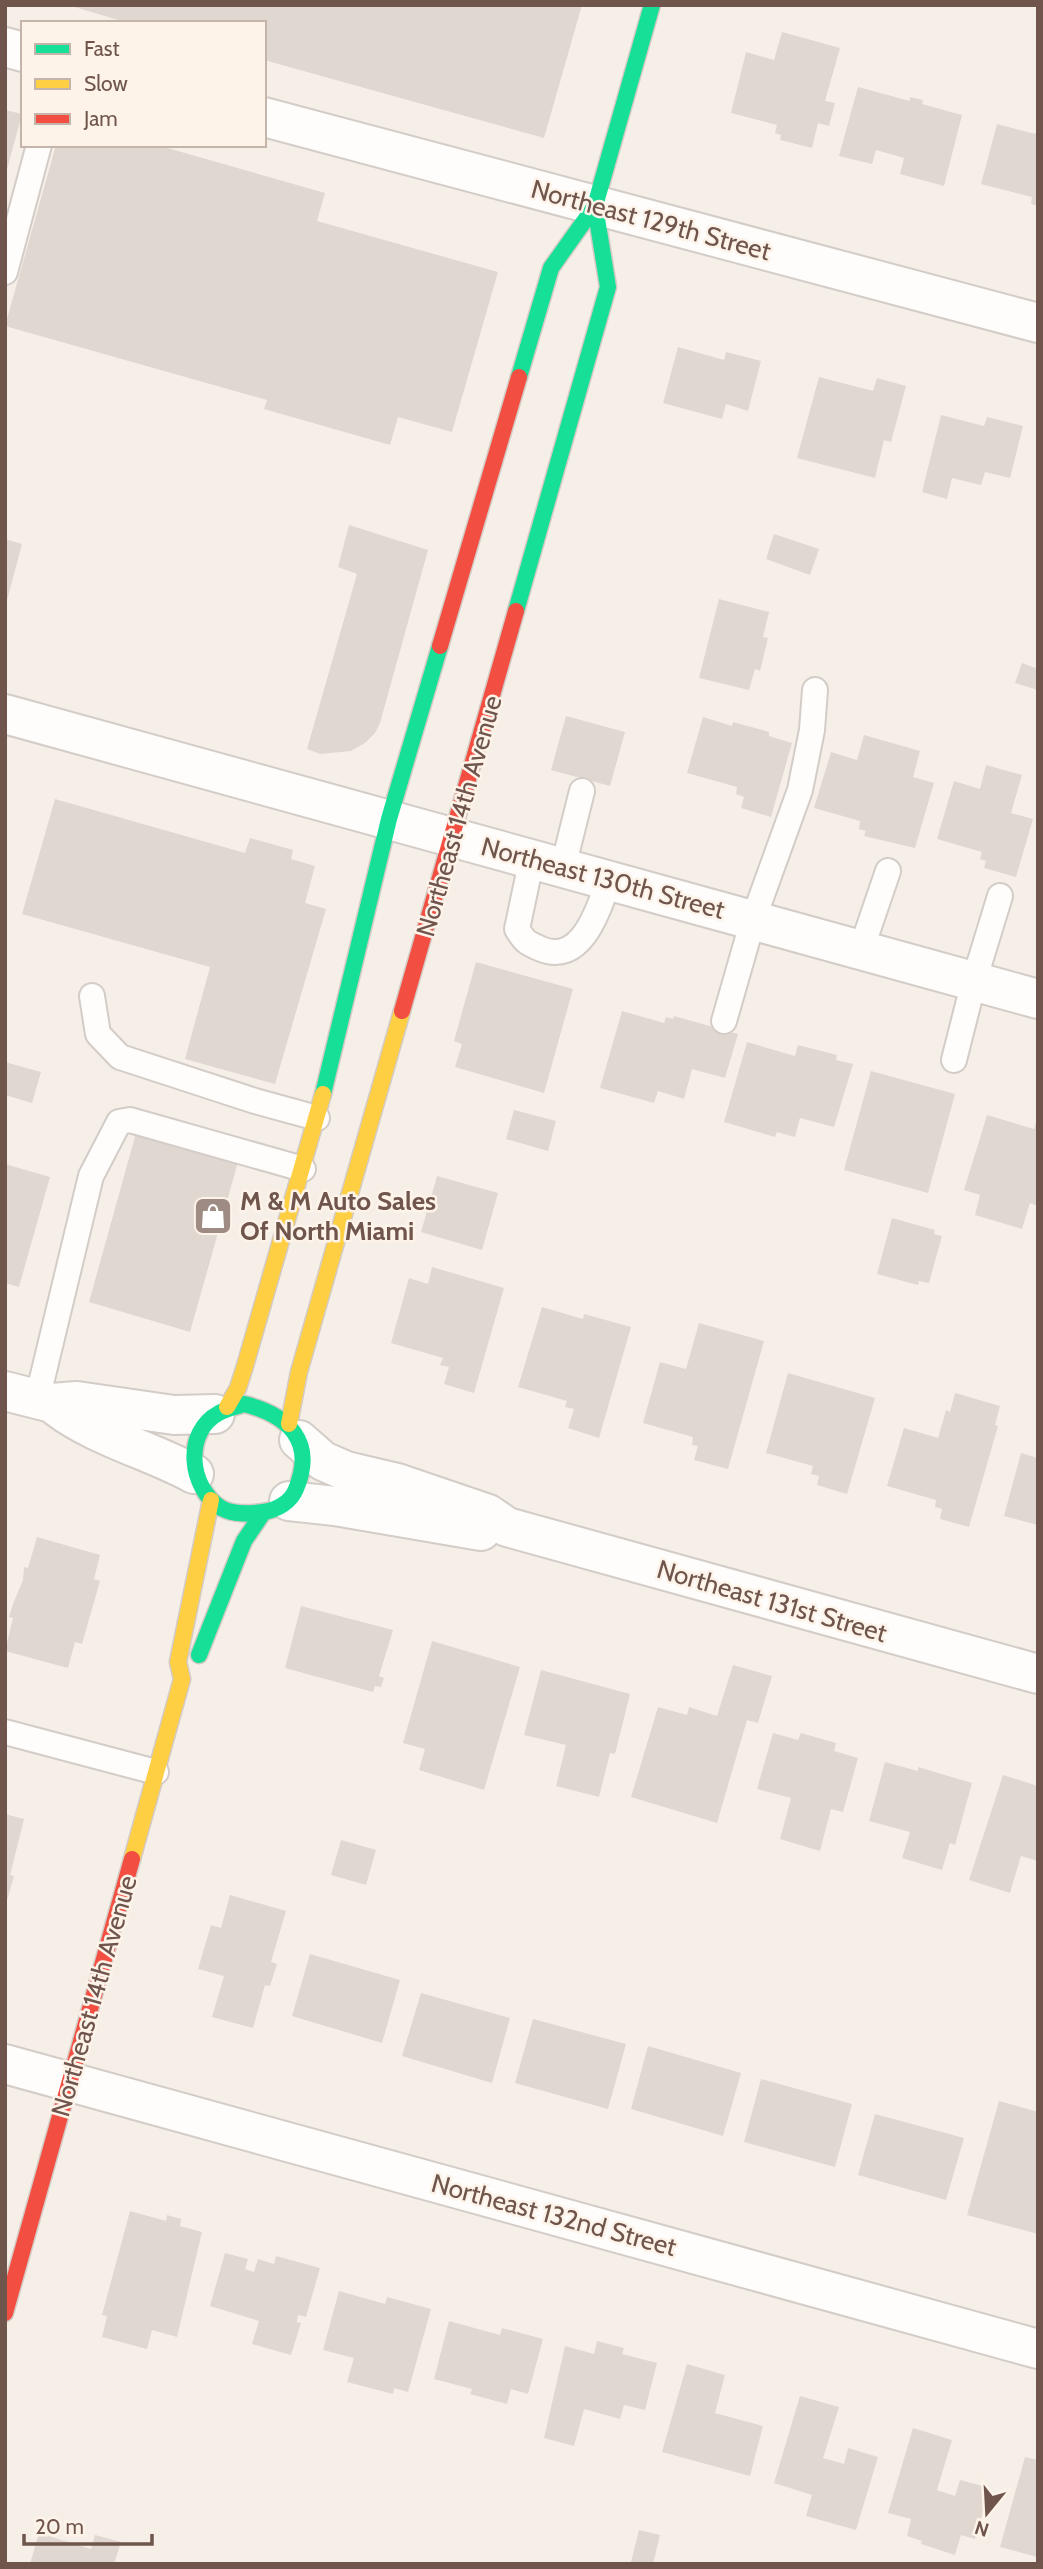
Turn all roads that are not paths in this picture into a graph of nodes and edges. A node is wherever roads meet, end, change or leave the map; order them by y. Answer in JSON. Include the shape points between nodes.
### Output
{"nodes":[{"id":1,"x":652,"y":5,"type":"edge"},
{"id":2,"x":266,"y":118,"type":"edge"},
{"id":3,"x":38,"y":147,"type":"edge"},
{"id":4,"x":595,"y":206,"type":"junction"},
{"id":5,"x":5,"y":272,"type":"edge"},
{"id":6,"x":1038,"y":323,"type":"edge"},
{"id":7,"x":815,"y":690,"type":"dead end"},
{"id":8,"x":5,"y":714,"type":"edge"},
{"id":9,"x":582,"y":791,"type":"dead end"},
{"id":10,"x":389,"y":820,"type":"junction"},
{"id":11,"x":453,"y":837,"type":"junction"},
{"id":12,"x":547,"y":863,"type":"junction"},
{"id":13,"x":888,"y":871,"type":"dead end"},
{"id":14,"x":610,"y":880,"type":"junction"},
{"id":15,"x":1000,"y":896,"type":"dead end"},
{"id":16,"x":754,"y":920,"type":"junction"},
{"id":17,"x":860,"y":950,"type":"junction"},
{"id":18,"x":974,"y":981,"type":"junction"},
{"id":19,"x":92,"y":996,"type":"dead end"},
{"id":20,"x":1038,"y":999,"type":"edge"},
{"id":21,"x":723,"y":1021,"type":"dead end"},
{"id":22,"x":954,"y":1059,"type":"dead end"},
{"id":23,"x":317,"y":1118,"type":"junction"},
{"id":24,"x":303,"y":1169,"type":"junction"},
{"id":25,"x":31,"y":1398,"type":"edge"},
{"id":26,"x":221,"y":1411,"type":"junction"},
{"id":27,"x":294,"y":1432,"type":"junction"},
{"id":28,"x":202,"y":1487,"type":"junction"},
{"id":29,"x":276,"y":1507,"type":"junction"},
{"id":30,"x":507,"y":1527,"type":"junction"},
{"id":31,"x":1038,"y":1674,"type":"edge"},
{"id":32,"x":182,"y":1679,"type":"junction"},
{"id":33,"x":5,"y":1731,"type":"edge"},
{"id":34,"x":156,"y":1772,"type":"junction"},
{"id":35,"x":5,"y":2064,"type":"edge"},
{"id":36,"x":70,"y":2081,"type":"junction"},
{"id":37,"x":5,"y":2313,"type":"edge"},
{"id":38,"x":1038,"y":2349,"type":"edge"}],
"edges":[{"from":1,"to":4,"type":"street","name":"Northeast 14th Avenue"},
{"from":2,"to":4,"type":"street","name":"Northeast 129th Street"},
{"from":3,"to":5,"type":"lane"},
{"from":4,"to":6,"type":"street","name":"Northeast 129th Street"},
{"from":4,"to":10,"type":"street","name":"Northeast 14th Avenue","via":[[551,268]]},
{"from":4,"to":11,"type":"street","name":"Northeast 14th Avenue","via":[[608,288]]},
{"from":7,"to":16,"type":"lane","via":[[800,790]]},
{"from":8,"to":10,"type":"street","name":"Northeast 130th Street"},
{"from":9,"to":12,"type":"lane"},
{"from":10,"to":11,"type":"street","name":"Northeast 130th Street"},
{"from":10,"to":23,"type":"street","name":"Northeast 14th Avenue"},
{"from":11,"to":12,"type":"street","name":"Northeast 130th Street"},
{"from":11,"to":27,"type":"street","name":"Northeast 14th Avenue","via":[[299,1372]]},
{"from":12,"to":14,"type":"street","name":"Northeast 130th Street"},
{"from":12,"to":14,"type":"lane","via":[[517,929],[526,943],[550,953],[579,941],[593,923]]},
{"from":13,"to":17,"type":"lane"},
{"from":14,"to":16,"type":"street","name":"Northeast 130th Street"},
{"from":15,"to":18,"type":"lane"},
{"from":16,"to":17,"type":"street","name":"Northeast 130th Street"},
{"from":16,"to":21,"type":"lane"},
{"from":17,"to":18,"type":"street","name":"Northeast 130th Street"},
{"from":18,"to":20,"type":"street","name":"Northeast 130th Street"},
{"from":18,"to":22,"type":"lane"},
{"from":19,"to":23,"type":"lane","via":[[98,1034],[120,1057]]},
{"from":23,"to":24,"type":"street","name":"Northeast 14th Avenue"},
{"from":24,"to":25,"type":"lane","via":[[130,1120],[119,1122],[91,1176]]},
{"from":24,"to":26,"type":"street","name":"Northeast 14th Avenue","via":[[238,1388]]},
{"from":25,"to":26,"type":"street","via":[[174,1415]]},
{"from":25,"to":28,"type":"street","via":[[166,1459]]},
{"from":26,"to":27,"type":"street","via":[[244,1405],[262,1407]]},
{"from":26,"to":28,"type":"street","via":[[202,1427],[195,1444],[192,1460]]},
{"from":27,"to":29,"type":"street","via":[[303,1455],[301,1473],[296,1489]]},
{"from":27,"to":30,"type":"street","name":"Northeast 131st Street","via":[[323,1461],[488,1514]]},
{"from":28,"to":29,"type":"street","via":[[230,1511]]},
{"from":28,"to":32,"type":"street","name":"Northeast 14th Avenue","via":[[178,1662]]},
{"from":29,"to":30,"type":"street","name":"Northeast 131st Street","via":[[335,1506],[485,1531]]},
{"from":29,"to":32,"type":"street","name":"Northeast 14th Avenue","via":[[244,1541],[194,1668]]},
{"from":30,"to":31,"type":"street","name":"Northeast 131st Street"},
{"from":32,"to":34,"type":"street","name":"Northeast 14th Avenue"},
{"from":33,"to":34,"type":"lane"},
{"from":34,"to":36,"type":"street","name":"Northeast 14th Avenue"},
{"from":35,"to":36,"type":"street","name":"Northeast 132nd Street"},
{"from":36,"to":37,"type":"street","name":"Northeast 14th Avenue"},
{"from":36,"to":38,"type":"street","name":"Northeast 132nd Street"}]}
